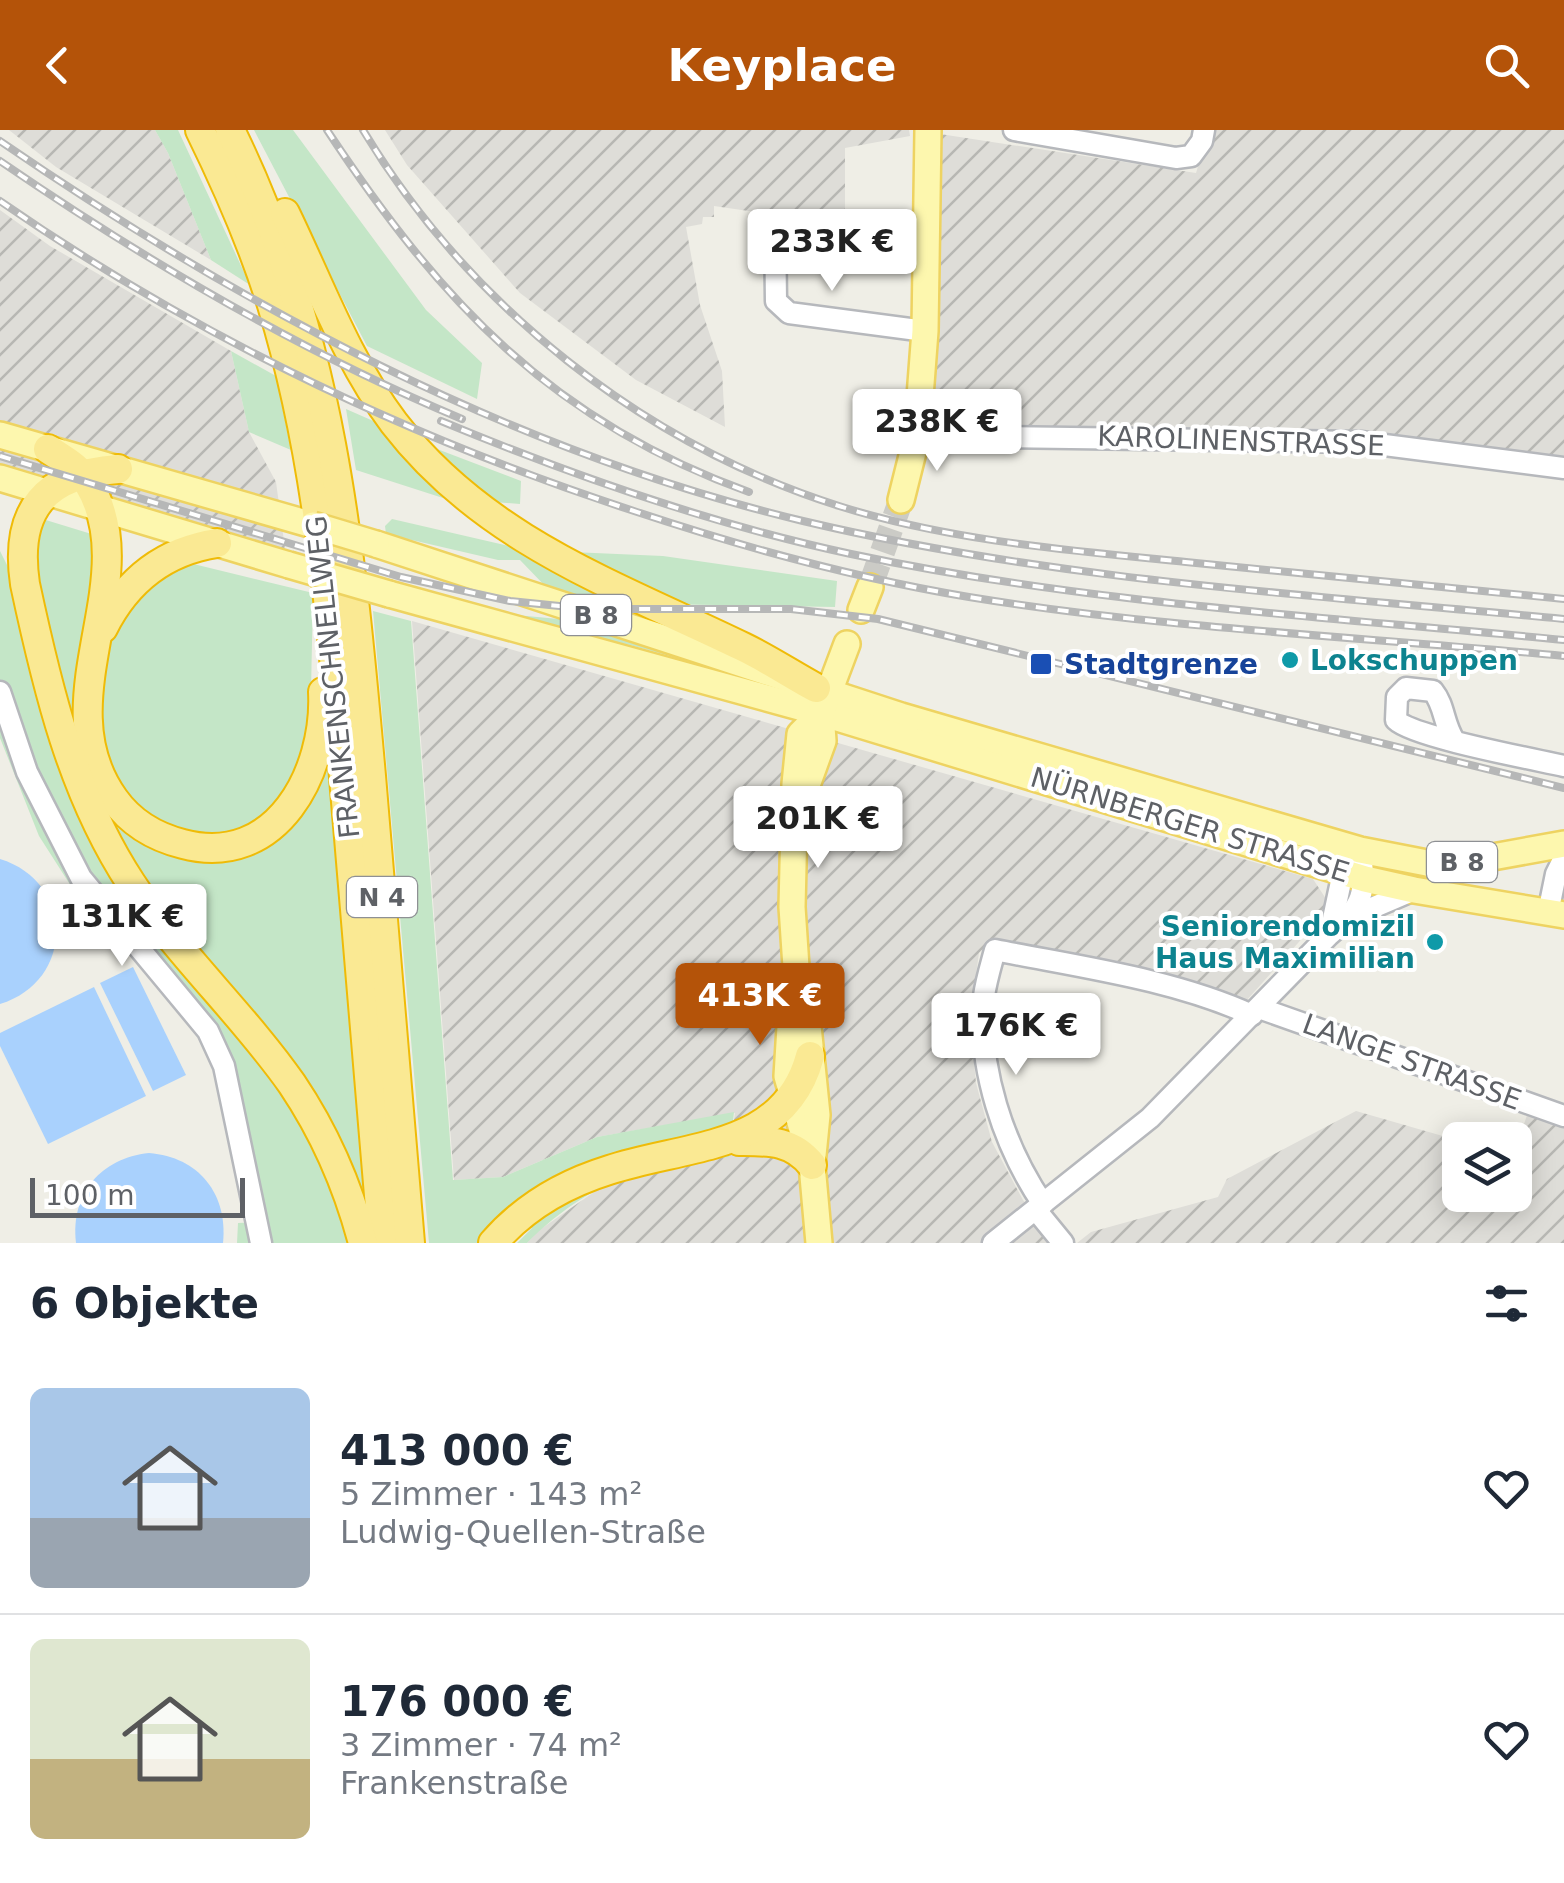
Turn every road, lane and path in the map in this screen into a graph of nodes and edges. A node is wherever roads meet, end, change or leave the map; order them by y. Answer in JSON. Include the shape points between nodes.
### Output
{"nodes":[{"id":1,"x":200,"y":130,"type":"edge"},
{"id":2,"x":230,"y":130,"type":"edge"},
{"id":3,"x":238,"y":130,"type":"edge"},
{"id":4,"x":928,"y":130,"type":"edge"},
{"id":5,"x":1014,"y":130,"type":"edge"},
{"id":6,"x":1204,"y":130,"type":"edge"},
{"id":7,"x":775,"y":223,"type":"dead end"},
{"id":8,"x":925,"y":332,"type":"junction"},
{"id":9,"x":0,"y":436,"type":"edge"},
{"id":10,"x":917,"y":436,"type":"junction"},
{"id":11,"x":48,"y":449,"type":"junction"},
{"id":12,"x":1564,"y":468,"type":"edge"},
{"id":13,"x":118,"y":469,"type":"junction"},
{"id":14,"x":81,"y":473,"type":"junction"},
{"id":15,"x":0,"y":478,"type":"edge"},
{"id":16,"x":48,"y":492,"type":"junction"},
{"id":17,"x":901,"y":500,"type":"tunnel mouth"},
{"id":18,"x":98,"y":507,"type":"junction"},
{"id":19,"x":0,"y":539,"type":"edge"},
{"id":20,"x":217,"y":543,"type":"junction"},
{"id":21,"x":25,"y":584,"type":"junction"},
{"id":22,"x":330,"y":621,"type":"junction"},
{"id":23,"x":847,"y":644,"type":"dead end"},
{"id":24,"x":92,"y":658,"type":"junction"},
{"id":25,"x":0,"y":692,"type":"edge"},
{"id":26,"x":822,"y":698,"type":"junction"},
{"id":27,"x":1454,"y":740,"type":"dead end"},
{"id":28,"x":1564,"y":766,"type":"edge"},
{"id":29,"x":1564,"y":844,"type":"edge"},
{"id":30,"x":1360,"y":850,"type":"junction"},
{"id":31,"x":1564,"y":858,"type":"edge"},
{"id":32,"x":1354,"y":876,"type":"junction"},
{"id":33,"x":1414,"y":890,"type":"junction"},
{"id":34,"x":1556,"y":914,"type":"edge"},
{"id":35,"x":1351,"y":917,"type":"junction"},
{"id":36,"x":1329,"y":935,"type":"junction"},
{"id":37,"x":798,"y":998,"type":"junction"},
{"id":38,"x":1256,"y":1011,"type":"junction"},
{"id":39,"x":810,"y":1056,"type":"junction"},
{"id":40,"x":791,"y":1100,"type":"junction"},
{"id":41,"x":1562,"y":1110,"type":"edge"},
{"id":42,"x":723,"y":1140,"type":"junction"},
{"id":43,"x":812,"y":1165,"type":"junction"},
{"id":44,"x":391,"y":1182,"type":"junction"},
{"id":45,"x":1039,"y":1207,"type":"junction"},
{"id":46,"x":260,"y":1243,"type":"edge"},
{"id":47,"x":363,"y":1243,"type":"edge"},
{"id":48,"x":383,"y":1243,"type":"edge"},
{"id":49,"x":410,"y":1243,"type":"edge"},
{"id":50,"x":493,"y":1243,"type":"edge"},
{"id":51,"x":819,"y":1243,"type":"edge"},
{"id":52,"x":993,"y":1243,"type":"edge"},
{"id":53,"x":1063,"y":1243,"type":"edge"}],
"edges":[{"from":1,"to":22,"type":"highway","name":"FRANKENSCHNELLWEG","number":"N 4","via":[[254,250],[290,371],[310,462]]},
{"from":2,"to":44,"type":"highway","name":"FRANKENSCHNELLWEG","number":"N 4","via":[[296,293],[340,485],[364,686]]},
{"from":3,"to":26,"type":"highway","via":[[252,144],[358,363],[392,420],[448,483],[530,544],[745,648]]},
{"from":4,"to":8,"type":"main road"},
{"from":5,"to":6,"type":"street","via":[[1176,158],[1191,156]]},
{"from":7,"to":8,"type":"street","via":[[776,301],[789,313]]},
{"from":8,"to":10,"type":"main road"},
{"from":9,"to":11,"type":"main road","number":"B 8"},
{"from":10,"to":12,"type":"street","name":"KAROLINENSTRASSE","via":[[1361,442]]},
{"from":10,"to":17,"type":"main road"},
{"from":11,"to":13,"type":"main road","number":"B 8"},
{"from":11,"to":14,"type":"highway"},
{"from":13,"to":14,"type":"highway"},
{"from":13,"to":26,"type":"main road","number":"B 8","bridge":true,"via":[[376,544]]},
{"from":14,"to":16,"type":"highway"},
{"from":14,"to":18,"type":"highway"},
{"from":15,"to":16,"type":"main road","number":"B 8"},
{"from":16,"to":18,"type":"main road","number":"B 8"},
{"from":16,"to":21,"type":"highway","via":[[24,532]]},
{"from":18,"to":20,"type":"main road","number":"B 8"},
{"from":18,"to":24,"type":"highway","via":[[106,553]]},
{"from":19,"to":21,"type":"highway"},
{"from":20,"to":24,"type":"highway","via":[[177,552],[142,575],[110,614]]},
{"from":20,"to":26,"type":"main road","number":"B 8","bridge":true,"via":[[389,594]]},
{"from":21,"to":47,"type":"highway","via":[[66,747],[101,832],[150,910],[306,1106],[338,1166]]},
{"from":22,"to":24,"type":"highway","via":[[320,734],[308,780],[279,821],[232,844],[168,840],[138,824],[113,798],[88,731]]},
{"from":22,"to":44,"type":"highway","name":"FRANKENSCHNELLWEG","number":"N 4"},
{"from":23,"to":26,"type":"main road"},
{"from":25,"to":46,"type":"street","via":[[27,772],[81,878],[208,1031],[224,1066]]},
{"from":26,"to":30,"type":"main road","name":"NÜRNBERGER STRASSE","number":"B 8"},
{"from":26,"to":32,"type":"main road","name":"NÜRNBERGER STRASSE","number":"B 8"},
{"from":26,"to":37,"type":"main road","via":[[800,734],[794,784]]},
{"from":27,"to":28,"type":"street"},
{"from":29,"to":30,"type":"main road","number":"B 8","via":[[1442,864]]},
{"from":30,"to":32,"type":"street"},
{"from":31,"to":34,"type":"street","via":[[1556,874]]},
{"from":32,"to":33,"type":"main road","name":"NÜRNBERGER STRASSE","number":"B 8"},
{"from":32,"to":35,"type":"street"},
{"from":32,"to":36,"type":"street"},
{"from":33,"to":34,"type":"main road","name":"NÜRNBERGER STRASSE","number":"B 8"},
{"from":33,"to":35,"type":"street"},
{"from":35,"to":36,"type":"street"},
{"from":36,"to":38,"type":"street"},
{"from":37,"to":39,"type":"main road"},
{"from":37,"to":40,"type":"main road","via":[[787,1061]]},
{"from":38,"to":41,"type":"street","name":"LANGE STRASSE"},
{"from":38,"to":45,"type":"street","via":[[1150,1118]]},
{"from":38,"to":45,"type":"street","name":"LANGE STRASSE","via":[[995,950],[983,1018],[991,1082]]},
{"from":39,"to":40,"type":"highway"},
{"from":39,"to":43,"type":"main road","via":[[817,1116]]},
{"from":40,"to":42,"type":"highway","via":[[762,1126]]},
{"from":40,"to":43,"type":"main road"},
{"from":42,"to":43,"type":"highway","via":[[782,1143]]},
{"from":42,"to":50,"type":"highway","via":[[576,1182],[534,1205]]},
{"from":43,"to":51,"type":"main road"},
{"from":44,"to":48,"type":"highway","name":"FRANKENSCHNELLWEG"},
{"from":44,"to":49,"type":"highway","name":"FRANKENSCHNELLWEG"},
{"from":45,"to":52,"type":"street"},
{"from":45,"to":53,"type":"street"}]}
